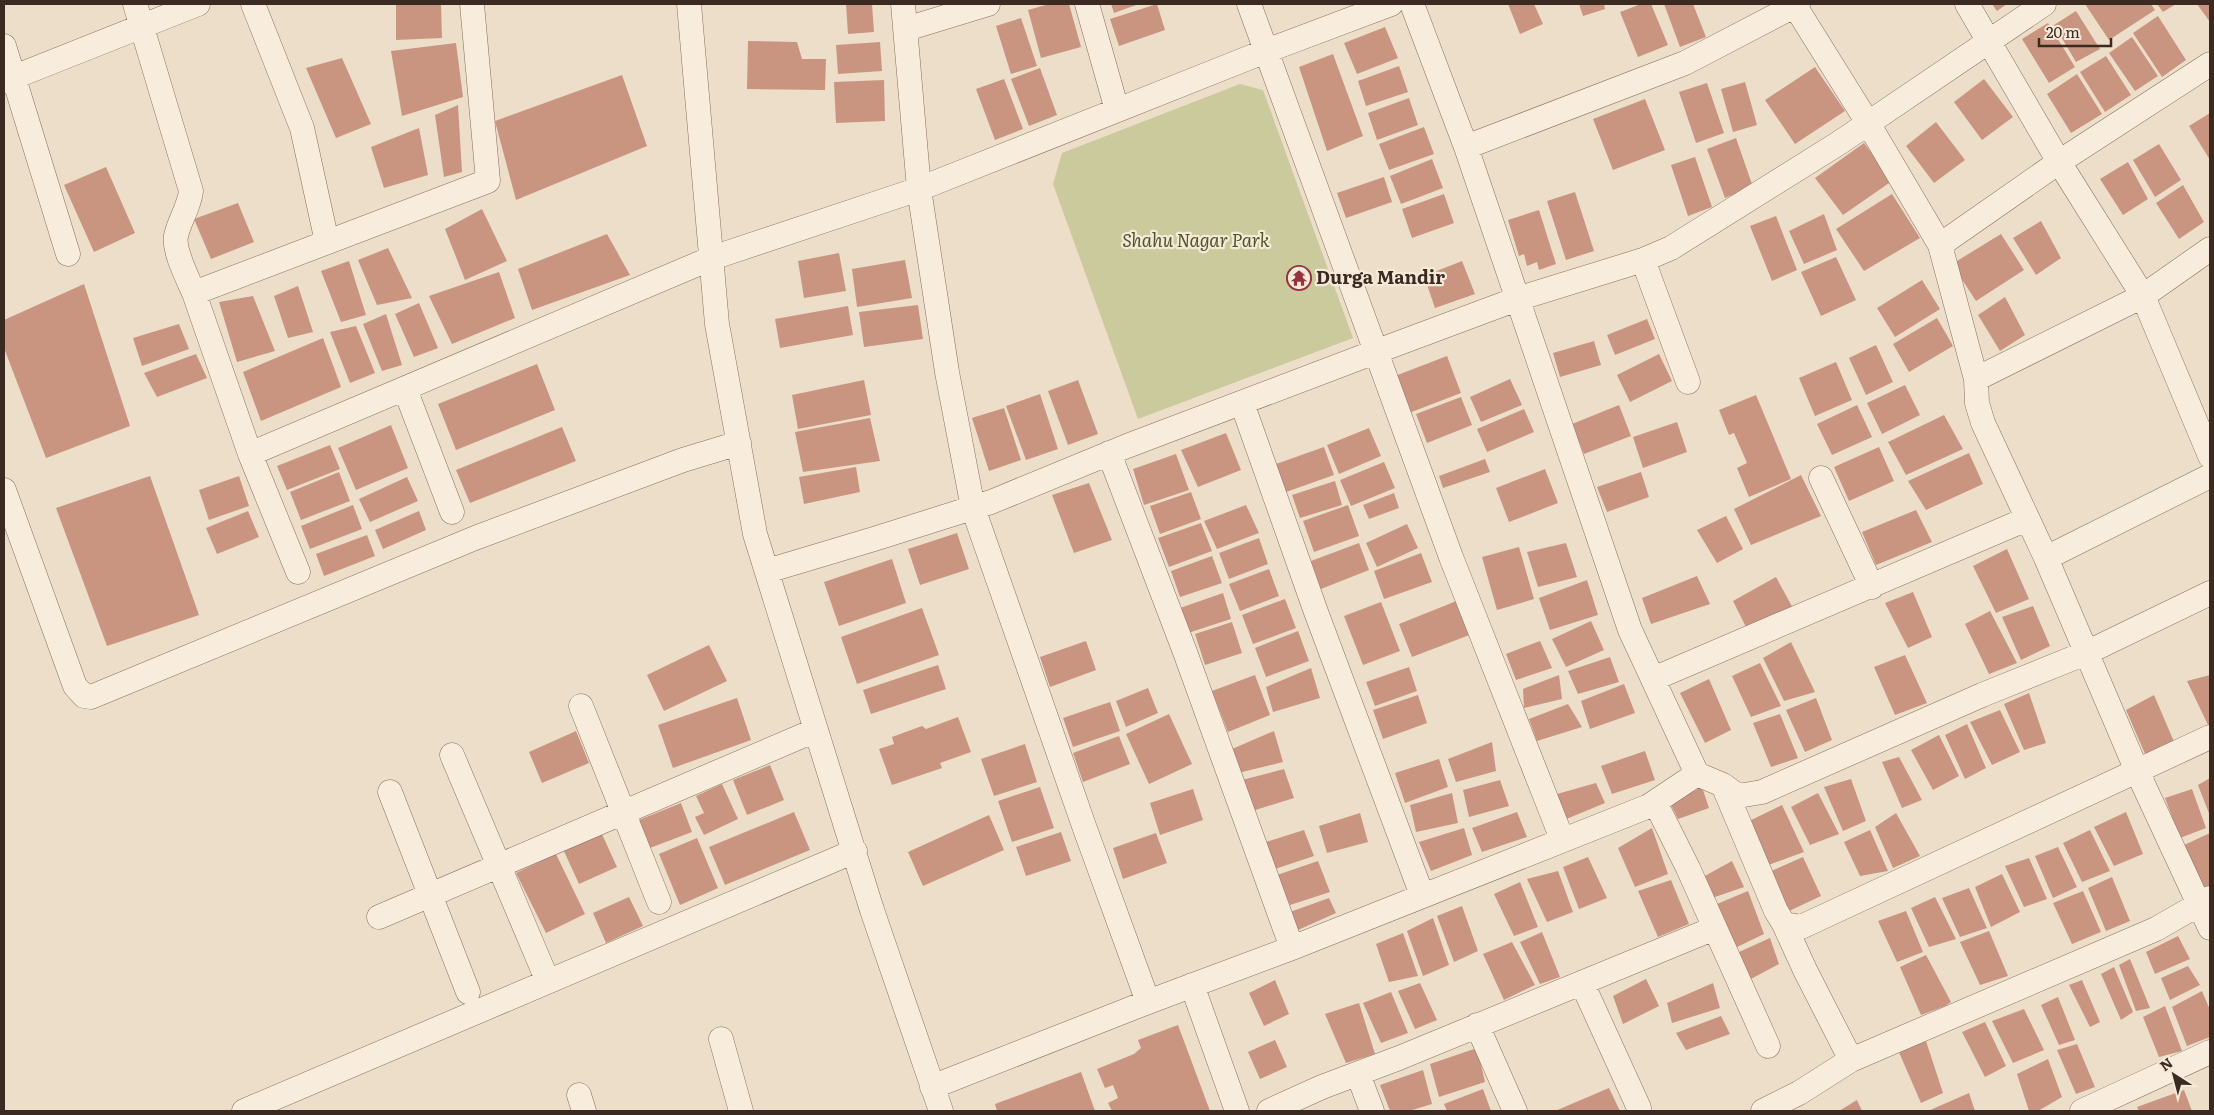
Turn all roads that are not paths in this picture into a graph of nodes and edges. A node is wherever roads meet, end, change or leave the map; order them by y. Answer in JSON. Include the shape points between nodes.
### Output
{"nodes":[{"id":1,"x":134,"y":4,"type":"edge"},
{"id":2,"x":198,"y":4,"type":"edge"},
{"id":3,"x":254,"y":4,"type":"edge"},
{"id":4,"x":472,"y":4,"type":"edge"},
{"id":5,"x":690,"y":4,"type":"edge"},
{"id":6,"x":903,"y":4,"type":"edge"},
{"id":7,"x":988,"y":4,"type":"edge"},
{"id":8,"x":1087,"y":4,"type":"edge"},
{"id":9,"x":1250,"y":4,"type":"edge"},
{"id":10,"x":1391,"y":4,"type":"edge"},
{"id":11,"x":1412,"y":4,"type":"edge"},
{"id":12,"x":1967,"y":4,"type":"edge"},
{"id":13,"x":2044,"y":4,"type":"edge"},
{"id":14,"x":1797,"y":5,"type":"edge"},
{"id":15,"x":143,"y":26,"type":"junction"},
{"id":16,"x":906,"y":29,"type":"junction"},
{"id":17,"x":1989,"y":42,"type":"junction"},
{"id":18,"x":4,"y":46,"type":"edge"},
{"id":19,"x":1266,"y":51,"type":"junction"},
{"id":20,"x":2210,"y":64,"type":"edge"},
{"id":21,"x":9,"y":79,"type":"edge"},
{"id":22,"x":1117,"y":110,"type":"junction"},
{"id":23,"x":1868,"y":122,"type":"junction"},
{"id":24,"x":1466,"y":147,"type":"junction"},
{"id":25,"x":2059,"y":162,"type":"junction"},
{"id":26,"x":919,"y":189,"type":"junction"},
{"id":27,"x":327,"y":242,"type":"junction"},
{"id":28,"x":1940,"y":245,"type":"junction"},
{"id":29,"x":2210,"y":249,"type":"edge"},
{"id":30,"x":68,"y":254,"type":"dead end"},
{"id":31,"x":712,"y":258,"type":"junction"},
{"id":32,"x":1643,"y":260,"type":"junction"},
{"id":33,"x":194,"y":293,"type":"junction"},
{"id":34,"x":2143,"y":296,"type":"junction"},
{"id":35,"x":1517,"y":299,"type":"junction"},
{"id":36,"x":1375,"y":352,"type":"junction"},
{"id":37,"x":1976,"y":379,"type":"junction"},
{"id":38,"x":1688,"y":382,"type":"dead end"},
{"id":39,"x":405,"y":389,"type":"junction"},
{"id":40,"x":1242,"y":403,"type":"junction"},
{"id":41,"x":739,"y":443,"type":"junction"},
{"id":42,"x":1109,"y":453,"type":"junction"},
{"id":43,"x":250,"y":454,"type":"junction"},
{"id":44,"x":2210,"y":456,"type":"edge"},
{"id":45,"x":2210,"y":476,"type":"edge"},
{"id":46,"x":1821,"y":478,"type":"dead end"},
{"id":47,"x":4,"y":490,"type":"edge"},
{"id":48,"x":973,"y":508,"type":"junction"},
{"id":49,"x":452,"y":512,"type":"dead end"},
{"id":50,"x":2027,"y":519,"type":"junction"},
{"id":51,"x":2046,"y":558,"type":"junction"},
{"id":52,"x":767,"y":571,"type":"junction"},
{"id":53,"x":298,"y":572,"type":"dead end"},
{"id":54,"x":1872,"y":587,"type":"junction"},
{"id":55,"x":2210,"y":593,"type":"edge"},
{"id":56,"x":2086,"y":653,"type":"junction"},
{"id":57,"x":1652,"y":679,"type":"junction"},
{"id":58,"x":581,"y":706,"type":"dead end"},
{"id":59,"x":816,"y":730,"type":"junction"},
{"id":60,"x":2210,"y":737,"type":"edge"},
{"id":61,"x":452,"y":755,"type":"dead end"},
{"id":62,"x":2138,"y":771,"type":"junction"},
{"id":63,"x":1697,"y":774,"type":"junction"},
{"id":64,"x":1723,"y":785,"type":"junction"},
{"id":65,"x":390,"y":792,"type":"dead end"},
{"id":66,"x":1655,"y":802,"type":"junction"},
{"id":67,"x":624,"y":813,"type":"junction"},
{"id":68,"x":1562,"y":839,"type":"junction"},
{"id":69,"x":855,"y":851,"type":"junction"},
{"id":70,"x":499,"y":866,"type":"junction"},
{"id":71,"x":1422,"y":895,"type":"junction"},
{"id":72,"x":430,"y":896,"type":"junction"},
{"id":73,"x":2205,"y":901,"type":"edge"},
{"id":74,"x":659,"y":902,"type":"dead end"},
{"id":75,"x":379,"y":917,"type":"dead end"},
{"id":76,"x":1784,"y":924,"type":"junction"},
{"id":77,"x":1715,"y":928,"type":"junction"},
{"id":78,"x":2210,"y":928,"type":"edge"},
{"id":79,"x":1292,"y":948,"type":"junction"},
{"id":80,"x":543,"y":970,"type":"dead end"},
{"id":81,"x":1582,"y":983,"type":"junction"},
{"id":82,"x":1192,"y":986,"type":"junction"},
{"id":83,"x":468,"y":992,"type":"dead end"},
{"id":84,"x":1148,"y":1002,"type":"junction"},
{"id":85,"x":1477,"y":1025,"type":"junction"},
{"id":86,"x":721,"y":1039,"type":"dead end"},
{"id":87,"x":1768,"y":1046,"type":"dead end"},
{"id":88,"x":2210,"y":1052,"type":"edge"},
{"id":89,"x":1851,"y":1060,"type":"junction"},
{"id":90,"x":1358,"y":1074,"type":"junction"},
{"id":91,"x":932,"y":1087,"type":"junction"},
{"id":92,"x":1639,"y":1108,"type":"dead end"},
{"id":93,"x":244,"y":1111,"type":"edge"},
{"id":94,"x":741,"y":1111,"type":"edge"},
{"id":95,"x":941,"y":1111,"type":"edge"},
{"id":96,"x":1237,"y":1111,"type":"edge"},
{"id":97,"x":1269,"y":1111,"type":"edge"},
{"id":98,"x":1372,"y":1111,"type":"edge"},
{"id":99,"x":1515,"y":1111,"type":"edge"},
{"id":100,"x":1763,"y":1111,"type":"edge"},
{"id":101,"x":2082,"y":1111,"type":"edge"}],
"edges":[{"from":1,"to":15,"type":"street"},
{"from":2,"to":15,"type":"street"},
{"from":3,"to":27,"type":"street","via":[[302,128]]},
{"from":4,"to":27,"type":"street","via":[[488,180]]},
{"from":5,"to":31,"type":"street"},
{"from":6,"to":16,"type":"street"},
{"from":7,"to":16,"type":"street"},
{"from":8,"to":22,"type":"street"},
{"from":9,"to":19,"type":"street"},
{"from":10,"to":19,"type":"street"},
{"from":11,"to":24,"type":"street"},
{"from":12,"to":17,"type":"street"},
{"from":13,"to":17,"type":"street"},
{"from":14,"to":23,"type":"street"},
{"from":14,"to":24,"type":"street","via":[[1686,63]]},
{"from":15,"to":21,"type":"street"},
{"from":15,"to":33,"type":"street","via":[[191,192],[175,237]]},
{"from":16,"to":26,"type":"street"},
{"from":17,"to":23,"type":"street"},
{"from":17,"to":25,"type":"street"},
{"from":18,"to":21,"type":"street"},
{"from":19,"to":22,"type":"street"},
{"from":19,"to":36,"type":"street"},
{"from":20,"to":25,"type":"street"},
{"from":21,"to":30,"type":"street"},
{"from":22,"to":26,"type":"street"},
{"from":23,"to":28,"type":"street"},
{"from":23,"to":32,"type":"street","via":[[1671,248]]},
{"from":24,"to":35,"type":"street"},
{"from":25,"to":28,"type":"street"},
{"from":25,"to":34,"type":"street"},
{"from":26,"to":31,"type":"street"},
{"from":26,"to":48,"type":"street","via":[[947,372]]},
{"from":27,"to":33,"type":"street"},
{"from":28,"to":37,"type":"street"},
{"from":29,"to":34,"type":"street"},
{"from":31,"to":39,"type":"street"},
{"from":31,"to":41,"type":"street","via":[[717,324]]},
{"from":32,"to":35,"type":"street"},
{"from":32,"to":38,"type":"street"},
{"from":33,"to":43,"type":"street"},
{"from":34,"to":37,"type":"street"},
{"from":34,"to":44,"type":"street"},
{"from":35,"to":36,"type":"street"},
{"from":35,"to":57,"type":"street","via":[[1630,630]]},
{"from":36,"to":40,"type":"street"},
{"from":36,"to":68,"type":"street","via":[[1451,557]]},
{"from":37,"to":50,"type":"street","via":[[1977,403],[1983,423]]},
{"from":39,"to":43,"type":"street"},
{"from":39,"to":49,"type":"street"},
{"from":40,"to":42,"type":"street"},
{"from":40,"to":71,"type":"street"},
{"from":41,"to":47,"type":"street","via":[[683,460],[475,538],[91,697],[84,696],[75,686]]},
{"from":41,"to":52,"type":"street","via":[[755,534]]},
{"from":42,"to":48,"type":"street"},
{"from":42,"to":79,"type":"street"},
{"from":43,"to":53,"type":"street"},
{"from":45,"to":51,"type":"street"},
{"from":46,"to":54,"type":"street"},
{"from":48,"to":52,"type":"street"},
{"from":48,"to":84,"type":"street"},
{"from":50,"to":51,"type":"street"},
{"from":50,"to":54,"type":"street"},
{"from":51,"to":56,"type":"street"},
{"from":52,"to":59,"type":"street"},
{"from":54,"to":57,"type":"street"},
{"from":55,"to":56,"type":"street"},
{"from":56,"to":62,"type":"street"},
{"from":56,"to":64,"type":"street","via":[[1762,792],[1738,796]]},
{"from":57,"to":63,"type":"street"},
{"from":58,"to":67,"type":"street"},
{"from":59,"to":67,"type":"street"},
{"from":59,"to":69,"type":"street"},
{"from":60,"to":62,"type":"street"},
{"from":61,"to":70,"type":"street"},
{"from":62,"to":73,"type":"street"},
{"from":62,"to":76,"type":"street","via":[[1802,927]]},
{"from":63,"to":64,"type":"street"},
{"from":63,"to":66,"type":"street"},
{"from":64,"to":76,"type":"street","via":[[1757,869]]},
{"from":65,"to":72,"type":"street"},
{"from":66,"to":68,"type":"street"},
{"from":66,"to":77,"type":"street"},
{"from":67,"to":70,"type":"street"},
{"from":67,"to":74,"type":"street"},
{"from":68,"to":71,"type":"street"},
{"from":69,"to":91,"type":"street"},
{"from":69,"to":93,"type":"street"},
{"from":70,"to":72,"type":"street"},
{"from":70,"to":80,"type":"street"},
{"from":71,"to":79,"type":"street"},
{"from":72,"to":75,"type":"street"},
{"from":72,"to":83,"type":"street"},
{"from":73,"to":78,"type":"street"},
{"from":73,"to":89,"type":"street","via":[[2156,929]]},
{"from":76,"to":89,"type":"street"},
{"from":77,"to":81,"type":"street"},
{"from":77,"to":87,"type":"street"},
{"from":79,"to":82,"type":"street"},
{"from":81,"to":85,"type":"street"},
{"from":81,"to":92,"type":"street"},
{"from":82,"to":84,"type":"street"},
{"from":82,"to":96,"type":"street"},
{"from":84,"to":91,"type":"street"},
{"from":85,"to":90,"type":"street"},
{"from":85,"to":99,"type":"street"},
{"from":86,"to":94,"type":"street"},
{"from":88,"to":101,"type":"street"},
{"from":89,"to":100,"type":"street"},
{"from":90,"to":97,"type":"street"},
{"from":90,"to":98,"type":"street"},
{"from":91,"to":95,"type":"street"}]}
